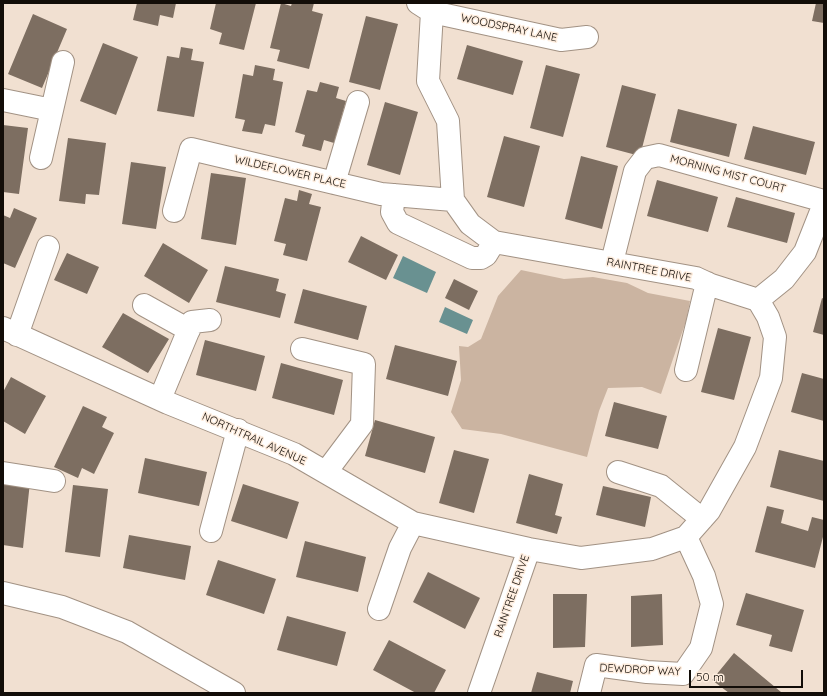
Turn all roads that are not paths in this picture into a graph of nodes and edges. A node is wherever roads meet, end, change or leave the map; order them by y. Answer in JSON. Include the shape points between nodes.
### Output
{"nodes":[{"id":1,"x":425,"y":7,"type":"edge"},
{"id":2,"x":586,"y":38,"type":"dead end"},
{"id":3,"x":63,"y":62,"type":"dead end"},
{"id":4,"x":3,"y":100,"type":"edge"},
{"id":5,"x":358,"y":102,"type":"dead end"},
{"id":6,"x":52,"y":110,"type":"junction"},
{"id":7,"x":41,"y":158,"type":"dead end"},
{"id":8,"x":334,"y":183,"type":"junction"},
{"id":9,"x":394,"y":195,"type":"junction"},
{"id":10,"x":453,"y":200,"type":"junction"},
{"id":11,"x":824,"y":202,"type":"edge"},
{"id":12,"x":174,"y":211,"type":"dead end"},
{"id":13,"x":494,"y":242,"type":"junction"},
{"id":14,"x":48,"y":247,"type":"dead end"},
{"id":15,"x":612,"y":262,"type":"junction"},
{"id":16,"x":707,"y":283,"type":"junction"},
{"id":17,"x":758,"y":300,"type":"junction"},
{"id":18,"x":144,"y":305,"type":"dead end"},
{"id":19,"x":210,"y":320,"type":"dead end"},
{"id":20,"x":189,"y":330,"type":"junction"},
{"id":21,"x":10,"y":331,"type":"edge"},
{"id":22,"x":302,"y":349,"type":"dead end"},
{"id":23,"x":686,"y":370,"type":"dead end"},
{"id":24,"x":160,"y":399,"type":"junction"},
{"id":25,"x":238,"y":430,"type":"junction"},
{"id":26,"x":326,"y":472,"type":"junction"},
{"id":27,"x":618,"y":472,"type":"dead end"},
{"id":28,"x":3,"y":473,"type":"edge"},
{"id":29,"x":54,"y":481,"type":"dead end"},
{"id":30,"x":702,"y":519,"type":"junction"},
{"id":31,"x":413,"y":523,"type":"junction"},
{"id":32,"x":211,"y":531,"type":"dead end"},
{"id":33,"x":686,"y":537,"type":"junction"},
{"id":34,"x":529,"y":549,"type":"junction"},
{"id":35,"x":3,"y":593,"type":"edge"},
{"id":36,"x":379,"y":609,"type":"dead end"},
{"id":37,"x":234,"y":693,"type":"edge"},
{"id":38,"x":479,"y":693,"type":"edge"},
{"id":39,"x":589,"y":693,"type":"edge"}],
"edges":[{"from":1,"to":2,"type":"street","name":"WOODSPRAY LANE","via":[[561,40]]},
{"from":1,"to":10,"type":"street","via":[[428,81],[448,121]]},
{"from":3,"to":6,"type":"street"},
{"from":4,"to":6,"type":"street"},
{"from":5,"to":8,"type":"street"},
{"from":6,"to":7,"type":"street"},
{"from":8,"to":9,"type":"street","name":"WILDEFLOWER PLACE"},
{"from":8,"to":12,"type":"street","name":"WILDEFLOWER PLACE","via":[[191,149]]},
{"from":9,"to":10,"type":"street","name":"WILDEFLOWER PLACE"},
{"from":9,"to":13,"type":"street","via":[[392,212],[398,223],[472,258],[486,255]]},
{"from":10,"to":13,"type":"street","name":"RAINTREE DRIVE","via":[[470,224]]},
{"from":11,"to":15,"type":"street","name":"MORNING MIST COURT","via":[[660,155],[645,158],[635,171]]},
{"from":11,"to":17,"type":"street","via":[[805,252],[784,279]]},
{"from":13,"to":15,"type":"street","name":"RAINTREE DRIVE"},
{"from":14,"to":21,"type":"street"},
{"from":15,"to":16,"type":"street","name":"RAINTREE DRIVE","via":[[696,278]]},
{"from":16,"to":17,"type":"street","name":"RAINTREE DRIVE"},
{"from":16,"to":23,"type":"street"},
{"from":17,"to":30,"type":"street","via":[[775,337],[771,378],[745,446]]},
{"from":18,"to":20,"type":"street"},
{"from":19,"to":20,"type":"street","via":[[192,322]]},
{"from":20,"to":24,"type":"street"},
{"from":21,"to":24,"type":"street","name":"NORTHTRAIL AVENUE"},
{"from":22,"to":26,"type":"street","via":[[364,364],[362,424]]},
{"from":24,"to":25,"type":"street","name":"NORTHTRAIL AVENUE"},
{"from":25,"to":26,"type":"street","name":"NORTHTRAIL AVENUE","via":[[294,454]]},
{"from":25,"to":32,"type":"street"},
{"from":26,"to":31,"type":"street","name":"NORTHTRAIL AVENUE"},
{"from":27,"to":30,"type":"street","via":[[661,486]]},
{"from":28,"to":29,"type":"street"},
{"from":30,"to":33,"type":"street"},
{"from":31,"to":34,"type":"street","name":"NORTHTRAIL AVENUE"},
{"from":31,"to":36,"type":"street","via":[[400,548]]},
{"from":33,"to":34,"type":"street","name":"RAINTREE DRIVE","via":[[652,548],[581,558]]},
{"from":33,"to":39,"type":"street","name":"DEWDROP WAY","via":[[704,576],[712,604],[701,648],[683,674],[596,665]]},
{"from":34,"to":38,"type":"street","name":"RAINTREE DRIVE"},
{"from":35,"to":37,"type":"street","via":[[62,607],[127,632]]}]}
